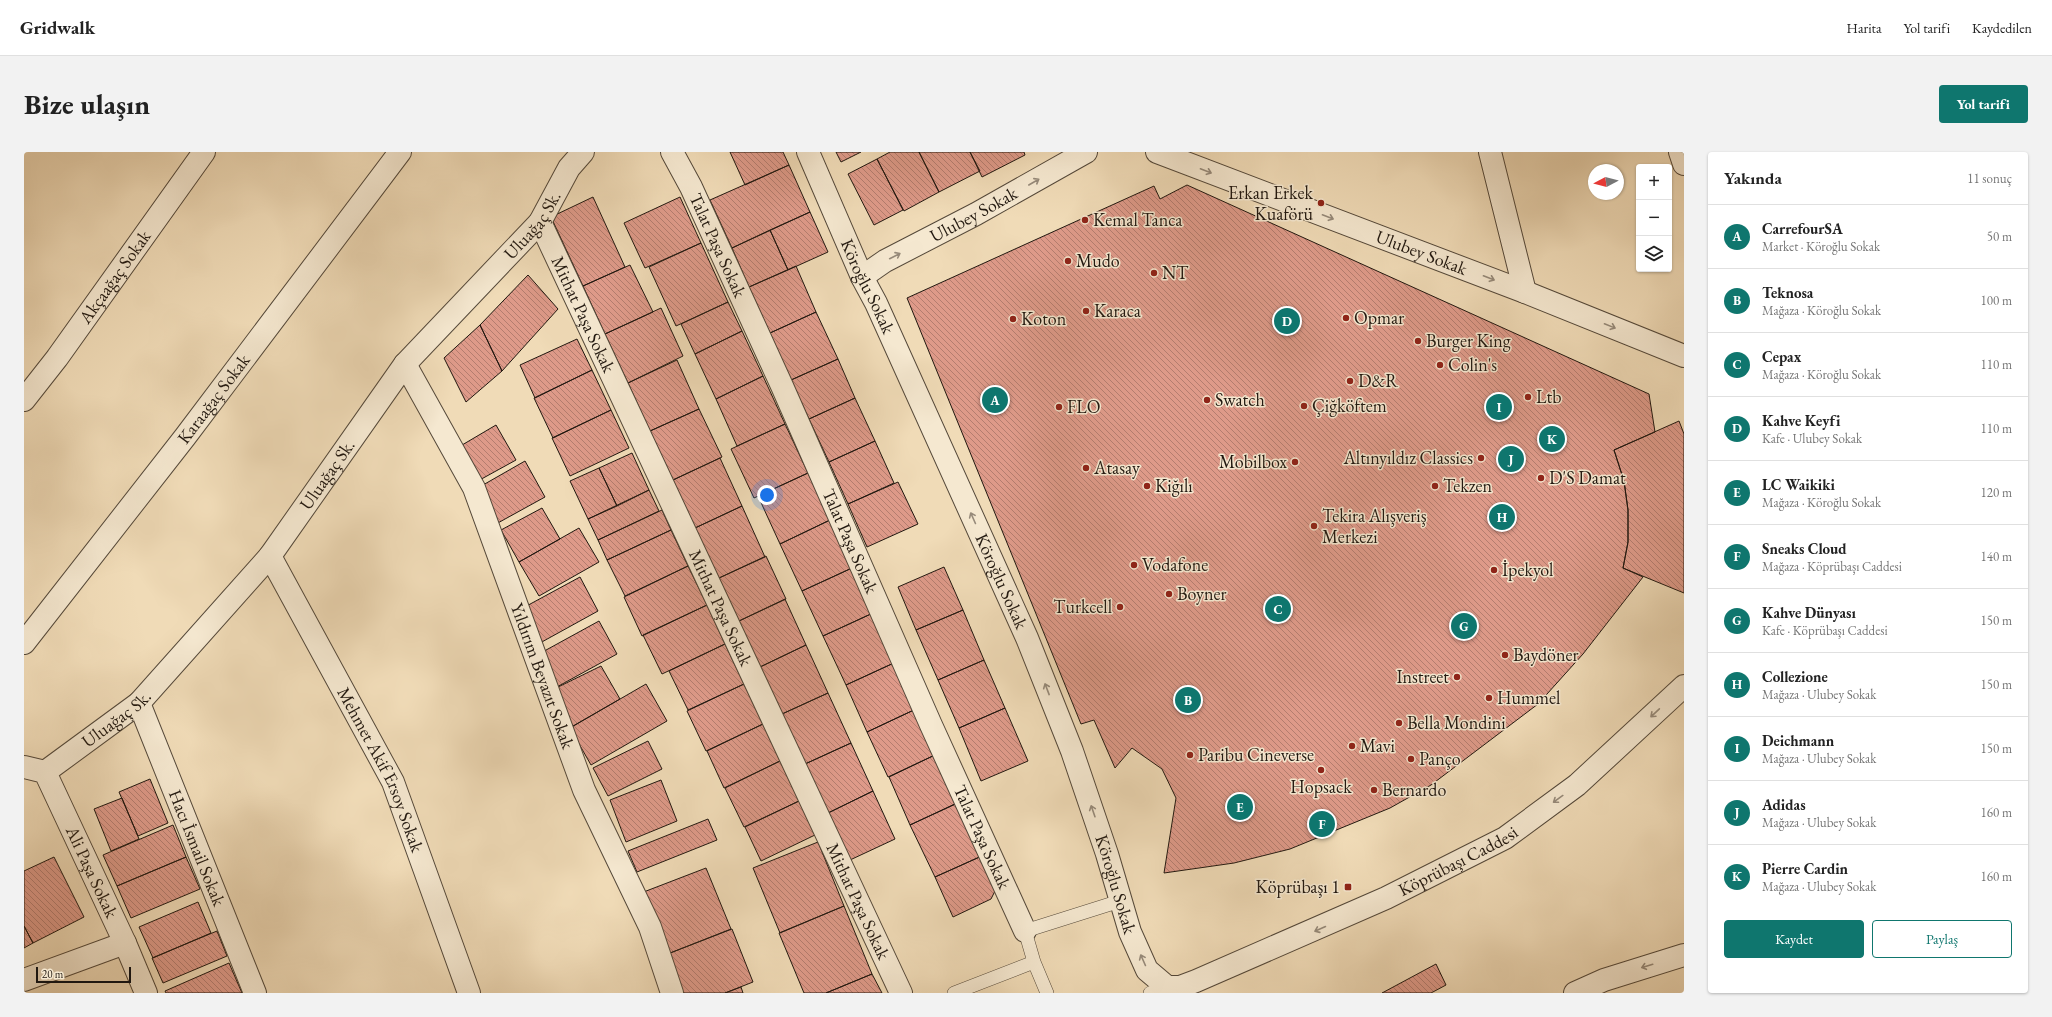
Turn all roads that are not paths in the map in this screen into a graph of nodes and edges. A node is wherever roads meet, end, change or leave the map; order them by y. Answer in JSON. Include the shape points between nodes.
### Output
{"nodes":[{"id":1,"x":204,"y":152,"type":"edge"},
{"id":2,"x":400,"y":152,"type":"edge"},
{"id":3,"x":584,"y":152,"type":"edge"},
{"id":4,"x":672,"y":152,"type":"edge"},
{"id":5,"x":808,"y":152,"type":"edge"},
{"id":6,"x":1086,"y":152,"type":"edge"},
{"id":7,"x":1157,"y":152,"type":"edge"},
{"id":8,"x":1490,"y":152,"type":"edge"},
{"id":9,"x":1680,"y":152,"type":"edge"},
{"id":10,"x":565,"y":160,"type":"edge"},
{"id":11,"x":1684,"y":164,"type":"edge"},
{"id":12,"x":540,"y":222,"type":"junction"},
{"id":13,"x":862,"y":277,"type":"junction"},
{"id":14,"x":1525,"y":292,"type":"junction"},
{"id":15,"x":1684,"y":356,"type":"edge"},
{"id":16,"x":405,"y":364,"type":"junction"},
{"id":17,"x":24,"y":400,"type":"edge"},
{"id":18,"x":270,"y":556,"type":"junction"},
{"id":19,"x":24,"y":643,"type":"edge"},
{"id":20,"x":1684,"y":686,"type":"edge"},
{"id":21,"x":139,"y":703,"type":"junction"},
{"id":22,"x":24,"y":766,"type":"edge"},
{"id":23,"x":45,"y":772,"type":"junction"},
{"id":24,"x":1120,"y":901,"type":"junction"},
{"id":25,"x":1025,"y":931,"type":"junction"},
{"id":26,"x":125,"y":943,"type":"junction"},
{"id":27,"x":1684,"y":955,"type":"edge"},
{"id":28,"x":1034,"y":962,"type":"junction"},
{"id":29,"x":24,"y":980,"type":"edge"},
{"id":30,"x":1199,"y":987,"type":"edge"},
{"id":31,"x":1158,"y":990,"type":"edge"},
{"id":32,"x":146,"y":993,"type":"edge"},
{"id":33,"x":255,"y":993,"type":"edge"},
{"id":34,"x":469,"y":993,"type":"edge"},
{"id":35,"x":672,"y":993,"type":"edge"},
{"id":36,"x":901,"y":993,"type":"edge"},
{"id":37,"x":954,"y":993,"type":"edge"},
{"id":38,"x":1047,"y":993,"type":"edge"},
{"id":39,"x":1575,"y":993,"type":"edge"}],
"edges":[{"from":1,"to":17,"type":"street","name":"Akçaağaç Sokak","via":[[57,358]]},
{"from":2,"to":19,"type":"street","name":"Karaağaç Sokak"},
{"from":3,"to":10,"type":"street","name":"Uluağaç Sk."},
{"from":4,"to":25,"type":"street","name":"Talat Paşa Sokak","via":[[691,187],[779,379],[931,725]]},
{"from":5,"to":13,"type":"street","name":"Köroğlu Sokak"},
{"from":13,"to":6,"type":"street","name":"Ulubey Sokak","one_way":true,"via":[[885,261],[976,214]]},
{"from":7,"to":14,"type":"street","name":"Ulubey Sokak","one_way":true},
{"from":8,"to":14,"type":"street"},
{"from":9,"to":11,"type":"street"},
{"from":10,"to":12,"type":"street","name":"Uluağaç Sk."},
{"from":12,"to":16,"type":"street","name":"Uluağaç Sk."},
{"from":12,"to":36,"type":"street","name":"Mithat Paşa Sokak"},
{"from":24,"to":13,"type":"street","name":"Köroğlu Sokak","one_way":true,"via":[[1088,796],[1027,638]]},
{"from":14,"to":15,"type":"street","name":"Ulubey Sokak","one_way":true},
{"from":16,"to":18,"type":"street","name":"Uluağaç Sk."},
{"from":16,"to":35,"type":"street","name":"Yıldırım Beyazıt Sokak","via":[[474,488],[584,790],[650,927]]},
{"from":18,"to":21,"type":"street","name":"Uluağaç Sk."},
{"from":18,"to":34,"type":"street","name":"Mehmet Akif Ersoy Sokak","via":[[393,782]]},
{"from":20,"to":30,"type":"street","name":"Köprübaşı Caddesi","one_way":true,"via":[[1577,785],[1505,838]]},
{"from":21,"to":23,"type":"street","name":"Uluağaç Sk."},
{"from":21,"to":33,"type":"street","name":"Hacı İsmail Sokak"},
{"from":22,"to":23,"type":"street"},
{"from":23,"to":26,"type":"street","name":"Ali Paşa Sokak"},
{"from":24,"to":25,"type":"lane"},
{"from":31,"to":24,"type":"street","name":"Köroğlu Sokak","one_way":true,"via":[[1130,932]]},
{"from":25,"to":28,"type":"lane"},
{"from":26,"to":29,"type":"street"},
{"from":26,"to":32,"type":"street","name":"Ali Paşa Sokak"},
{"from":27,"to":39,"type":"street","one_way":true,"via":[[1604,980]]},
{"from":28,"to":37,"type":"lane"},
{"from":28,"to":38,"type":"lane"},
{"from":30,"to":31,"type":"street","name":"Köroğlu Sokak"}]}
